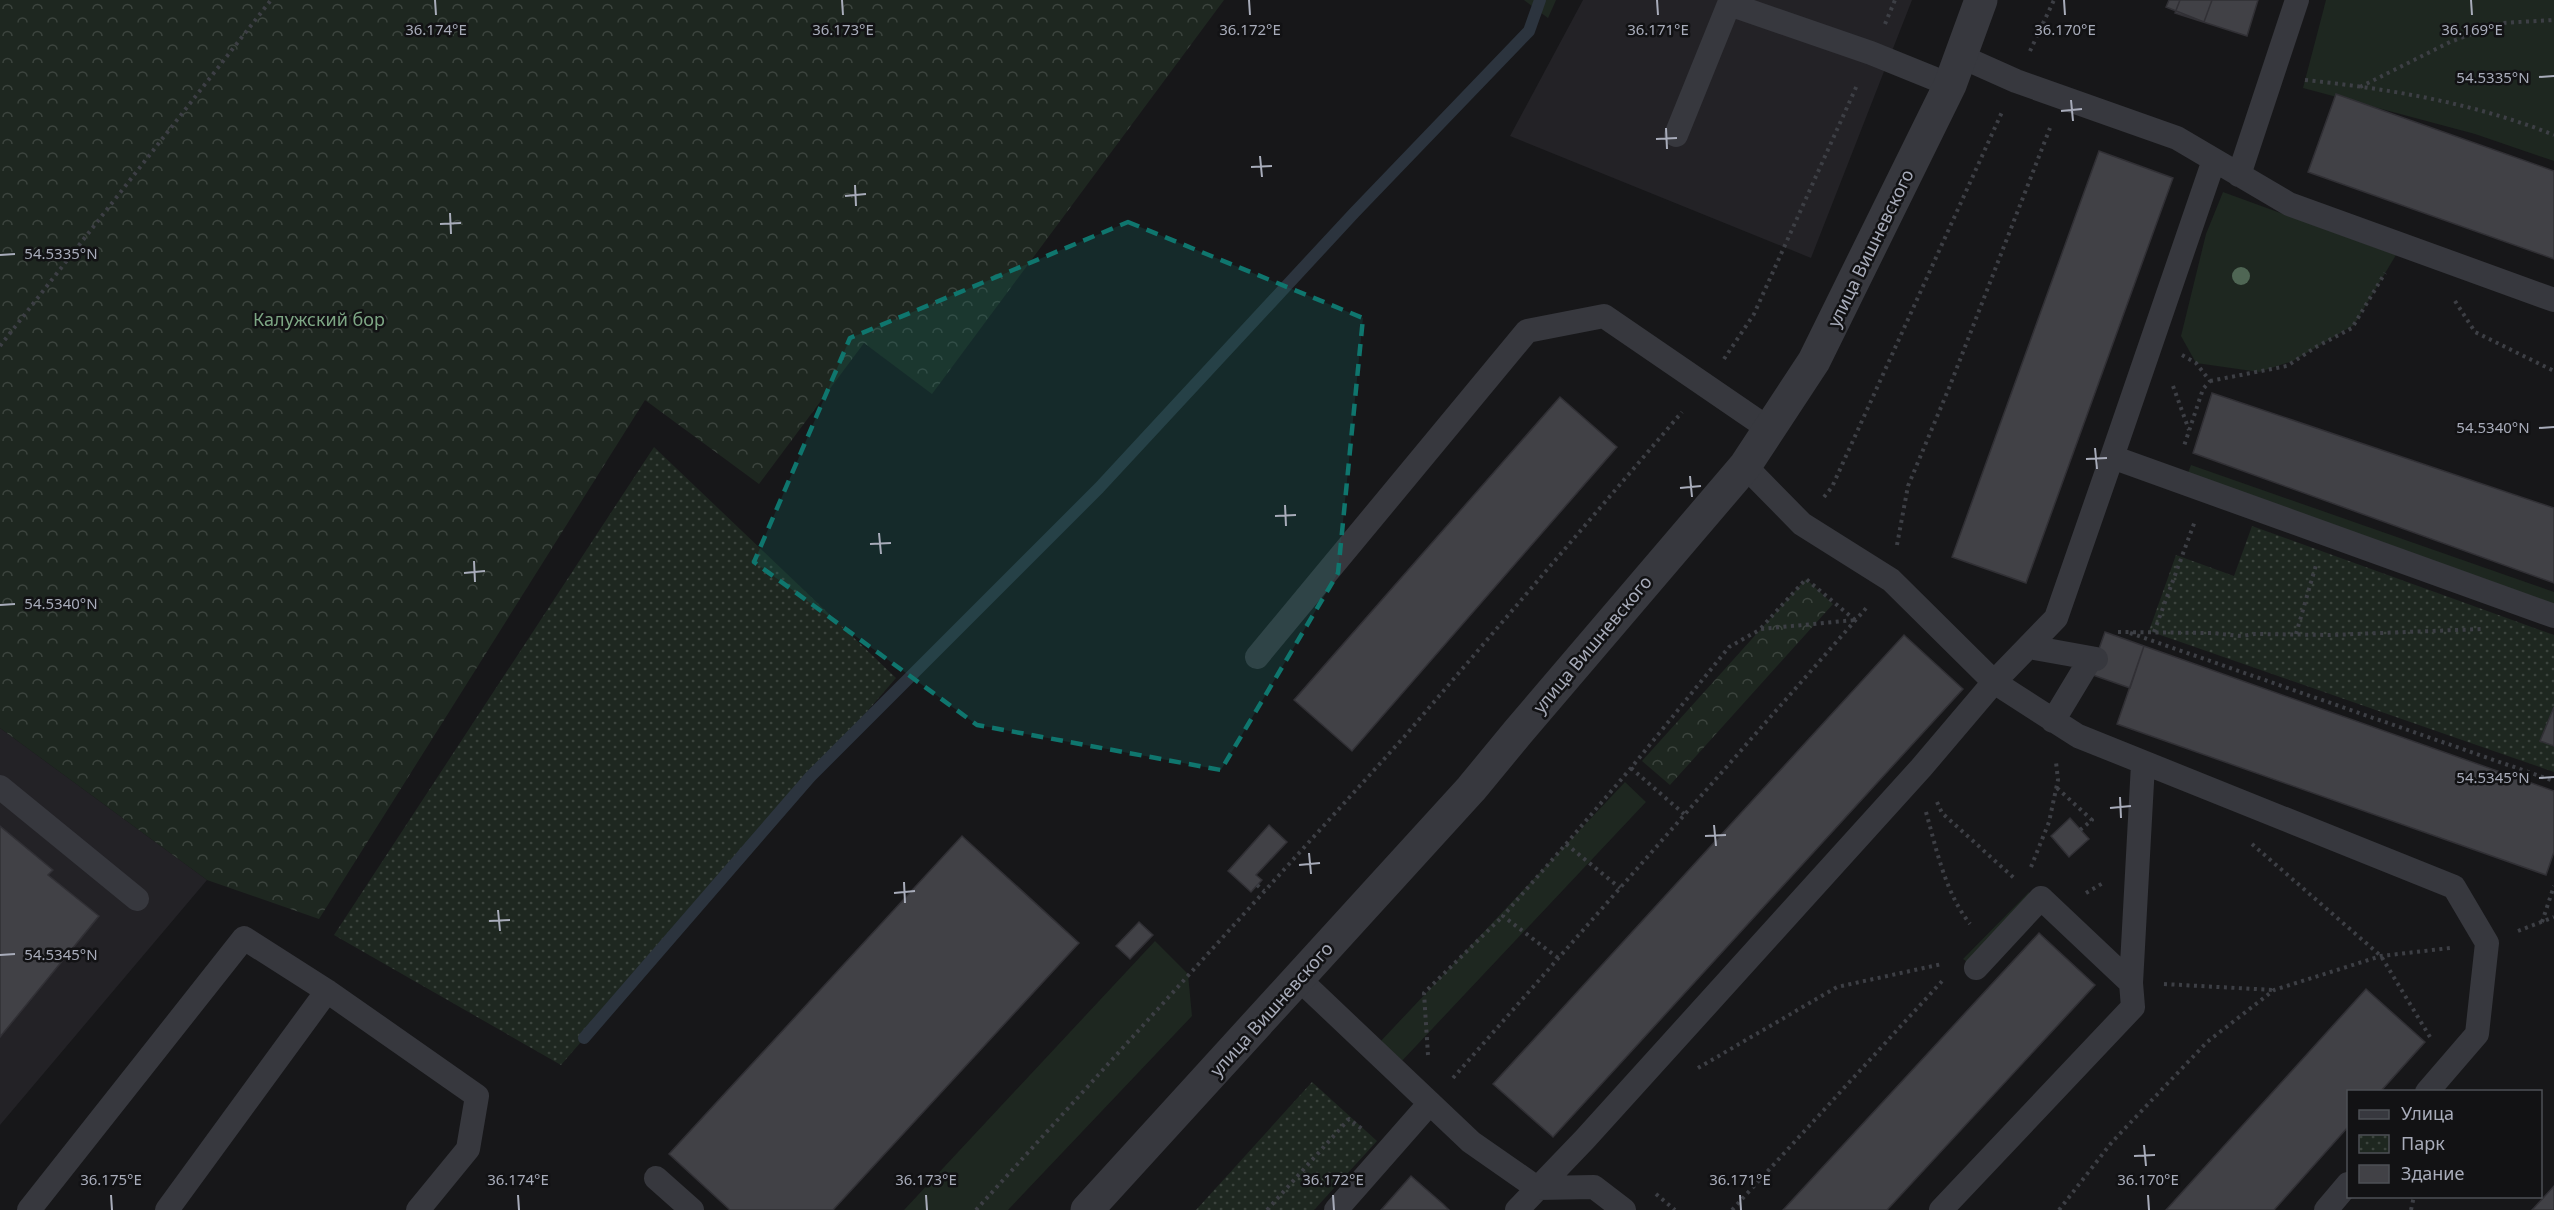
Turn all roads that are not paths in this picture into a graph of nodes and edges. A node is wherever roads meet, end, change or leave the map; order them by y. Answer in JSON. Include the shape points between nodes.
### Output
{"nodes":[{"id":1,"x":1981,"y":0,"type":"edge"},
{"id":2,"x":2297,"y":0,"type":"edge"},
{"id":3,"x":1955,"y":71,"type":"junction"},
{"id":4,"x":1676,"y":135,"type":"dead end"},
{"id":5,"x":2214,"y":160,"type":"junction"},
{"id":6,"x":2239,"y":175,"type":"junction"},
{"id":7,"x":2554,"y":300,"type":"edge"},
{"id":8,"x":1769,"y":429,"type":"junction"},
{"id":9,"x":2112,"y":458,"type":"junction"},
{"id":10,"x":1745,"y":466,"type":"junction"},
{"id":11,"x":2554,"y":616,"type":"edge"},
{"id":12,"x":2029,"y":647,"type":"junction"},
{"id":13,"x":1257,"y":657,"type":"dead end"},
{"id":14,"x":1994,"y":682,"type":"junction"},
{"id":15,"x":2053,"y":721,"type":"junction"},
{"id":16,"x":2143,"y":764,"type":"junction"},
{"id":17,"x":0,"y":787,"type":"edge"},
{"id":18,"x":137,"y":899,"type":"dead end"},
{"id":19,"x":1977,"y":960,"type":"road end"},
{"id":20,"x":1299,"y":979,"type":"junction"},
{"id":21,"x":2131,"y":983,"type":"junction"},
{"id":22,"x":327,"y":991,"type":"junction"},
{"id":23,"x":2429,"y":1090,"type":"edge"},
{"id":24,"x":1430,"y":1103,"type":"junction"},
{"id":25,"x":656,"y":1178,"type":"dead end"},
{"id":26,"x":2347,"y":1186,"type":"edge"},
{"id":27,"x":1537,"y":1188,"type":"junction"},
{"id":28,"x":29,"y":1210,"type":"edge"},
{"id":29,"x":167,"y":1210,"type":"edge"},
{"id":30,"x":418,"y":1210,"type":"edge"},
{"id":31,"x":692,"y":1210,"type":"edge"},
{"id":32,"x":1088,"y":1210,"type":"edge"},
{"id":33,"x":1336,"y":1210,"type":"edge"},
{"id":34,"x":1517,"y":1210,"type":"edge"},
{"id":35,"x":1624,"y":1210,"type":"edge"},
{"id":36,"x":1941,"y":1210,"type":"edge"},
{"id":37,"x":2326,"y":1210,"type":"edge"}],
"edges":[{"from":1,"to":3,"type":"street","name":"улица Вишневского"},
{"from":2,"to":6,"type":"lane"},
{"from":3,"to":4,"type":"lane","via":[[1872,53],[1729,4]]},
{"from":3,"to":5,"type":"lane","via":[[2016,81],[2177,138]]},
{"from":3,"to":8,"type":"street","name":"улица Вишневского","via":[[1814,361]]},
{"from":5,"to":6,"type":"lane"},
{"from":5,"to":9,"type":"lane"},
{"from":6,"to":7,"type":"lane","via":[[2289,204]]},
{"from":8,"to":10,"type":"street","name":"улица Вишневского"},
{"from":8,"to":13,"type":"lane","via":[[1604,316],[1527,331]]},
{"from":9,"to":11,"type":"lane"},
{"from":9,"to":12,"type":"lane","via":[[2056,618]]},
{"from":10,"to":14,"type":"lane","via":[[1802,524],[1891,580]]},
{"from":10,"to":20,"type":"street","name":"улица Вишневского","via":[[1471,789]]},
{"from":12,"to":14,"type":"lane"},
{"from":12,"to":15,"type":"lane","via":[[2093,658]]},
{"from":14,"to":15,"type":"lane"},
{"from":14,"to":27,"type":"lane","via":[[1921,768]]},
{"from":15,"to":16,"type":"lane"},
{"from":16,"to":21,"type":"lane"},
{"from":16,"to":23,"type":"lane","via":[[2454,887],[2487,943],[2477,1034]]},
{"from":17,"to":18,"type":"lane"},
{"from":19,"to":21,"type":"lane","via":[[2029,902],[2041,898]]},
{"from":20,"to":24,"type":"lane"},
{"from":20,"to":32,"type":"street","name":"улица Вишневского"},
{"from":21,"to":36,"type":"lane","via":[[2133,1007]]},
{"from":22,"to":28,"type":"lane","via":[[244,938]]},
{"from":22,"to":29,"type":"lane"},
{"from":22,"to":30,"type":"lane","via":[[477,1096],[468,1149]]},
{"from":24,"to":27,"type":"lane","via":[[1472,1142]]},
{"from":24,"to":33,"type":"lane"},
{"from":25,"to":31,"type":"lane"},
{"from":26,"to":37,"type":"lane"},
{"from":27,"to":34,"type":"lane"},
{"from":27,"to":35,"type":"lane","via":[[1594,1187]]}]}
